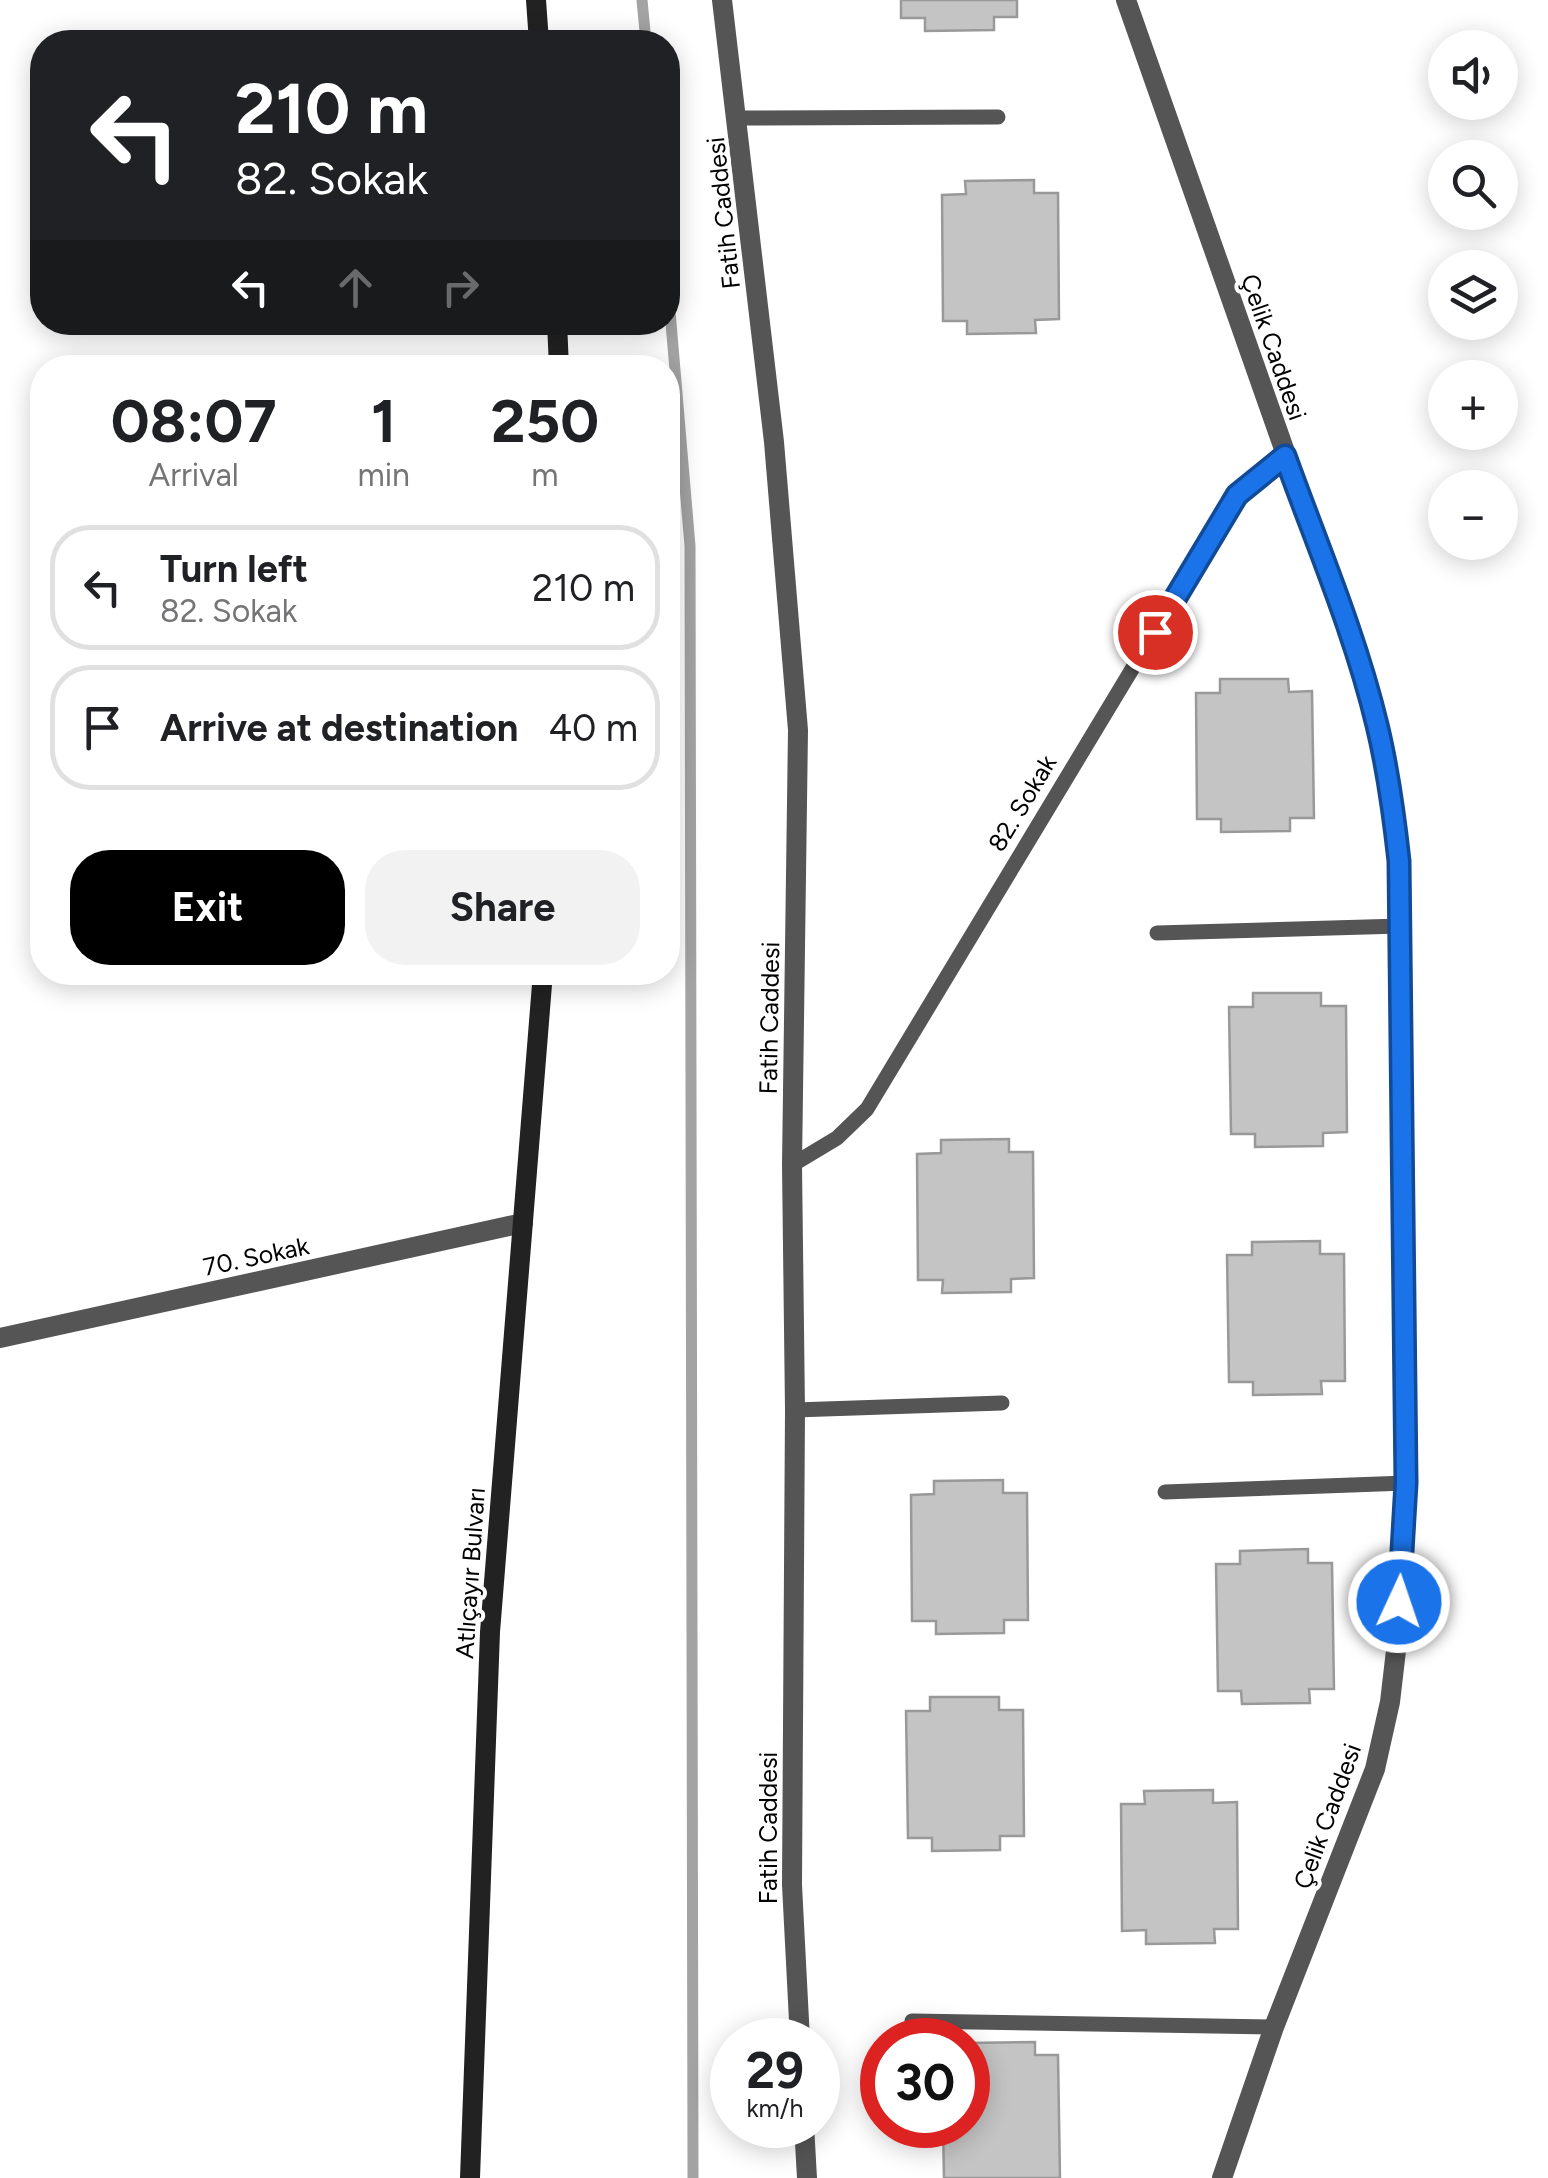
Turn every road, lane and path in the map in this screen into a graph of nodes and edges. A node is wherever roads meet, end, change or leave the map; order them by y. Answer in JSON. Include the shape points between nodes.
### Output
{"nodes":[{"id":1,"x":536,"y":0,"type":"edge"},
{"id":2,"x":722,"y":0,"type":"edge"},
{"id":3,"x":1126,"y":0,"type":"edge"},
{"id":4,"x":538,"y":30,"type":"edge"},
{"id":5,"x":738,"y":118,"type":"junction"},
{"id":6,"x":998,"y":118,"type":"dead end"},
{"id":7,"x":1285,"y":456,"type":"junction"},
{"id":8,"x":1401,"y":926,"type":"junction"},
{"id":9,"x":1157,"y":932,"type":"dead end"},
{"id":10,"x":542,"y":985,"type":"edge"},
{"id":11,"x":792,"y":1165,"type":"junction"},
{"id":12,"x":523,"y":1223,"type":"junction"},
{"id":13,"x":0,"y":1338,"type":"edge"},
{"id":14,"x":1002,"y":1403,"type":"dead end"},
{"id":15,"x":795,"y":1410,"type":"junction"},
{"id":16,"x":1406,"y":1483,"type":"junction"},
{"id":17,"x":1165,"y":1492,"type":"dead end"},
{"id":18,"x":799,"y":2018,"type":"edge"},
{"id":19,"x":990,"y":2022,"type":"edge"},
{"id":20,"x":1274,"y":2026,"type":"junction"},
{"id":21,"x":805,"y":2148,"type":"edge"},
{"id":22,"x":470,"y":2178,"type":"edge"},
{"id":23,"x":807,"y":2178,"type":"edge"},
{"id":24,"x":1222,"y":2178,"type":"edge"}],
"edges":[{"from":1,"to":4,"type":"main road"},
{"from":2,"to":5,"type":"street","name":"Fatih Caddesi"},
{"from":3,"to":7,"type":"street","name":"Çelik Caddesi"},
{"from":5,"to":6,"type":"lane"},
{"from":5,"to":11,"type":"street","name":"Fatih Caddesi","via":[[798,730]]},
{"from":7,"to":8,"type":"street","name":"Çelik Caddesi","via":[[1377,724],[1391,790]]},
{"from":7,"to":11,"type":"lane","name":"82. Sokak","via":[[1237,495],[867,1109],[837,1138]]},
{"from":8,"to":9,"type":"lane"},
{"from":8,"to":16,"type":"street","name":"Çelik Caddesi"},
{"from":10,"to":12,"type":"main road","name":"Atlıçayır Bulvarı"},
{"from":11,"to":15,"type":"street","name":"Fatih Caddesi"},
{"from":12,"to":13,"type":"street","name":"70. Sokak"},
{"from":12,"to":22,"type":"main road","name":"Atlıçayır Bulvarı","via":[[490,1632]]},
{"from":14,"to":15,"type":"lane"},
{"from":15,"to":18,"type":"street","name":"Fatih Caddesi","via":[[792,1885]]},
{"from":16,"to":17,"type":"lane"},
{"from":16,"to":20,"type":"street","name":"Çelik Caddesi","via":[[1397,1642],[1375,1769]]},
{"from":19,"to":20,"type":"lane"},
{"from":20,"to":24,"type":"street","name":"Çelik Caddesi"},
{"from":21,"to":23,"type":"street"}]}
